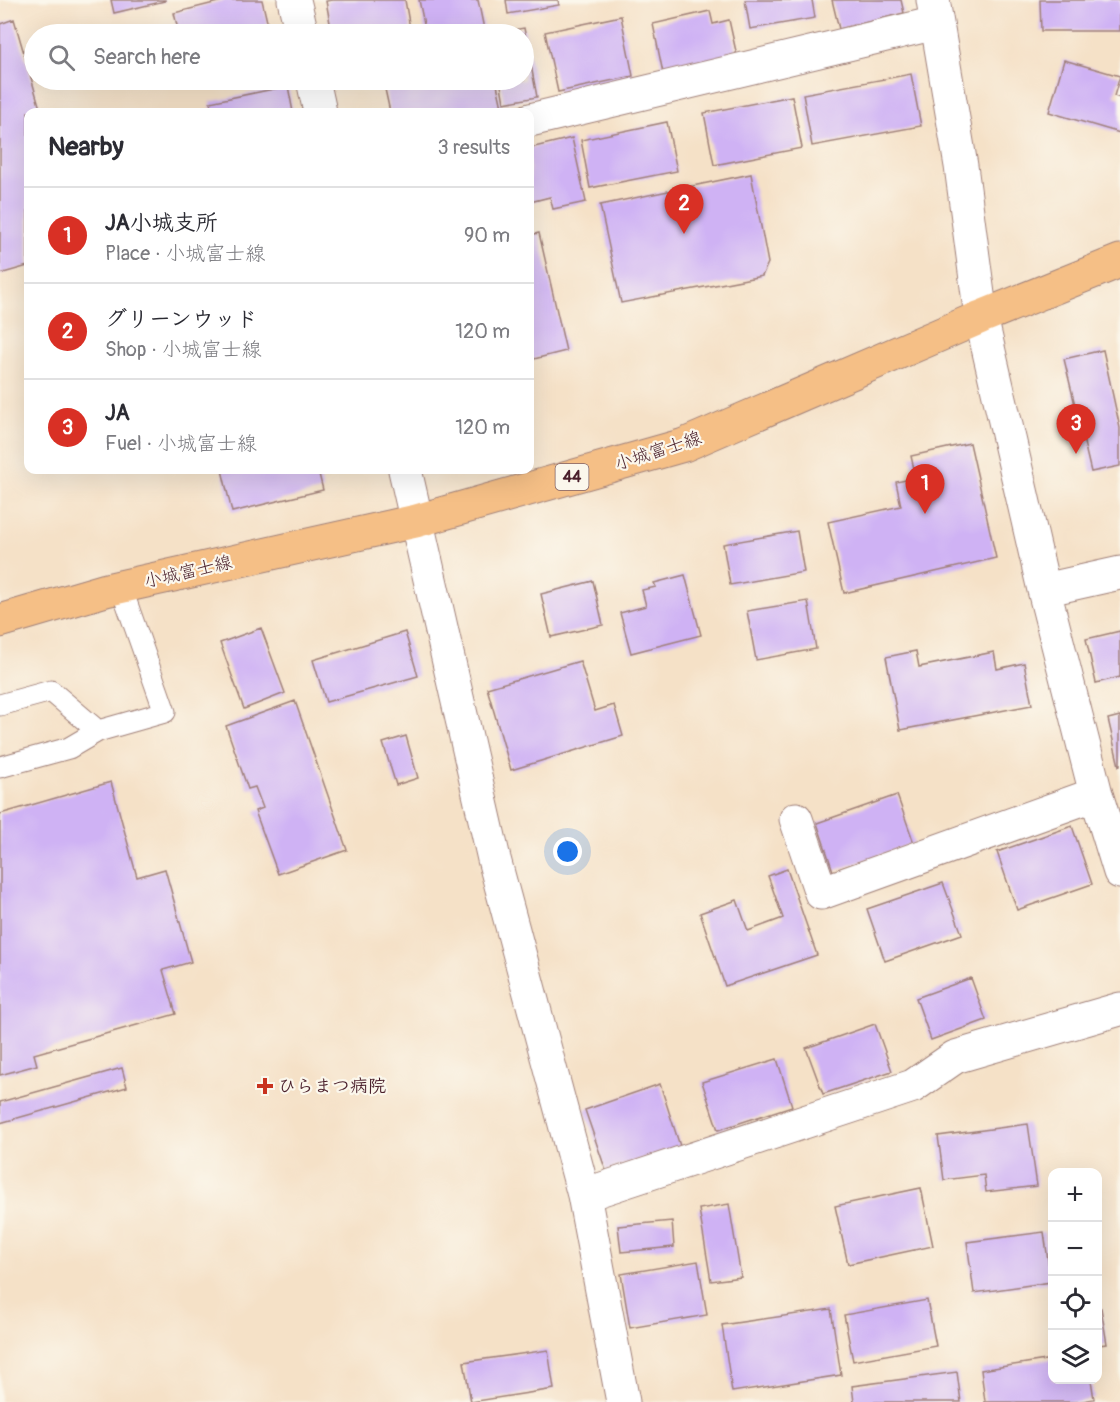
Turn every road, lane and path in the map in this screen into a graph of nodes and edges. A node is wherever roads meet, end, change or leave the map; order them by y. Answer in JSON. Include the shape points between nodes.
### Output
{"nodes":[{"id":1,"x":294,"y":0,"type":"edge"},
{"id":2,"x":934,"y":11,"type":"edge"},
{"id":3,"x":300,"y":24,"type":"edge"},
{"id":4,"x":315,"y":90,"type":"edge"},
{"id":5,"x":319,"y":108,"type":"edge"},
{"id":6,"x":534,"y":119,"type":"edge"},
{"id":7,"x":1120,"y":261,"type":"edge"},
{"id":8,"x":981,"y":317,"type":"junction"},
{"id":9,"x":406,"y":474,"type":"edge"},
{"id":10,"x":416,"y":521,"type":"junction"},
{"id":11,"x":1120,"y":573,"type":"edge"},
{"id":12,"x":121,"y":587,"type":"junction"},
{"id":13,"x":1044,"y":590,"type":"junction"},
{"id":14,"x":0,"y":621,"type":"edge"},
{"id":15,"x":0,"y":705,"type":"edge"},
{"id":16,"x":98,"y":731,"type":"junction"},
{"id":17,"x":0,"y":767,"type":"edge"},
{"id":18,"x":1096,"y":794,"type":"junction"},
{"id":19,"x":796,"y":819,"type":"dead end"},
{"id":20,"x":1120,"y":872,"type":"edge"},
{"id":21,"x":1120,"y":1009,"type":"edge"},
{"id":22,"x":584,"y":1195,"type":"junction"},
{"id":23,"x":623,"y":1402,"type":"edge"}],
"edges":[{"from":1,"to":3,"type":"street"},
{"from":2,"to":6,"type":"street"},
{"from":2,"to":8,"type":"street","via":[[961,166]]},
{"from":4,"to":5,"type":"street"},
{"from":7,"to":8,"type":"main road","name":"小城富士線","number":"44"},
{"from":8,"to":10,"type":"main road","name":"小城富士線","number":"44","via":[[684,446]]},
{"from":8,"to":13,"type":"street"},
{"from":9,"to":10,"type":"street"},
{"from":10,"to":12,"type":"main road","name":"小城富士線","number":"44"},
{"from":10,"to":22,"type":"street","via":[[494,859]]},
{"from":11,"to":13,"type":"street"},
{"from":12,"to":14,"type":"main road","name":"小城富士線","number":"44"},
{"from":12,"to":16,"type":"lane","via":[[165,712]]},
{"from":13,"to":18,"type":"street"},
{"from":15,"to":16,"type":"lane","via":[[51,691]]},
{"from":16,"to":17,"type":"lane","via":[[69,748]]},
{"from":18,"to":19,"type":"street","via":[[821,894]]},
{"from":18,"to":20,"type":"street"},
{"from":21,"to":22,"type":"street","via":[[955,1057],[913,1086]]},
{"from":22,"to":23,"type":"street"}]}
